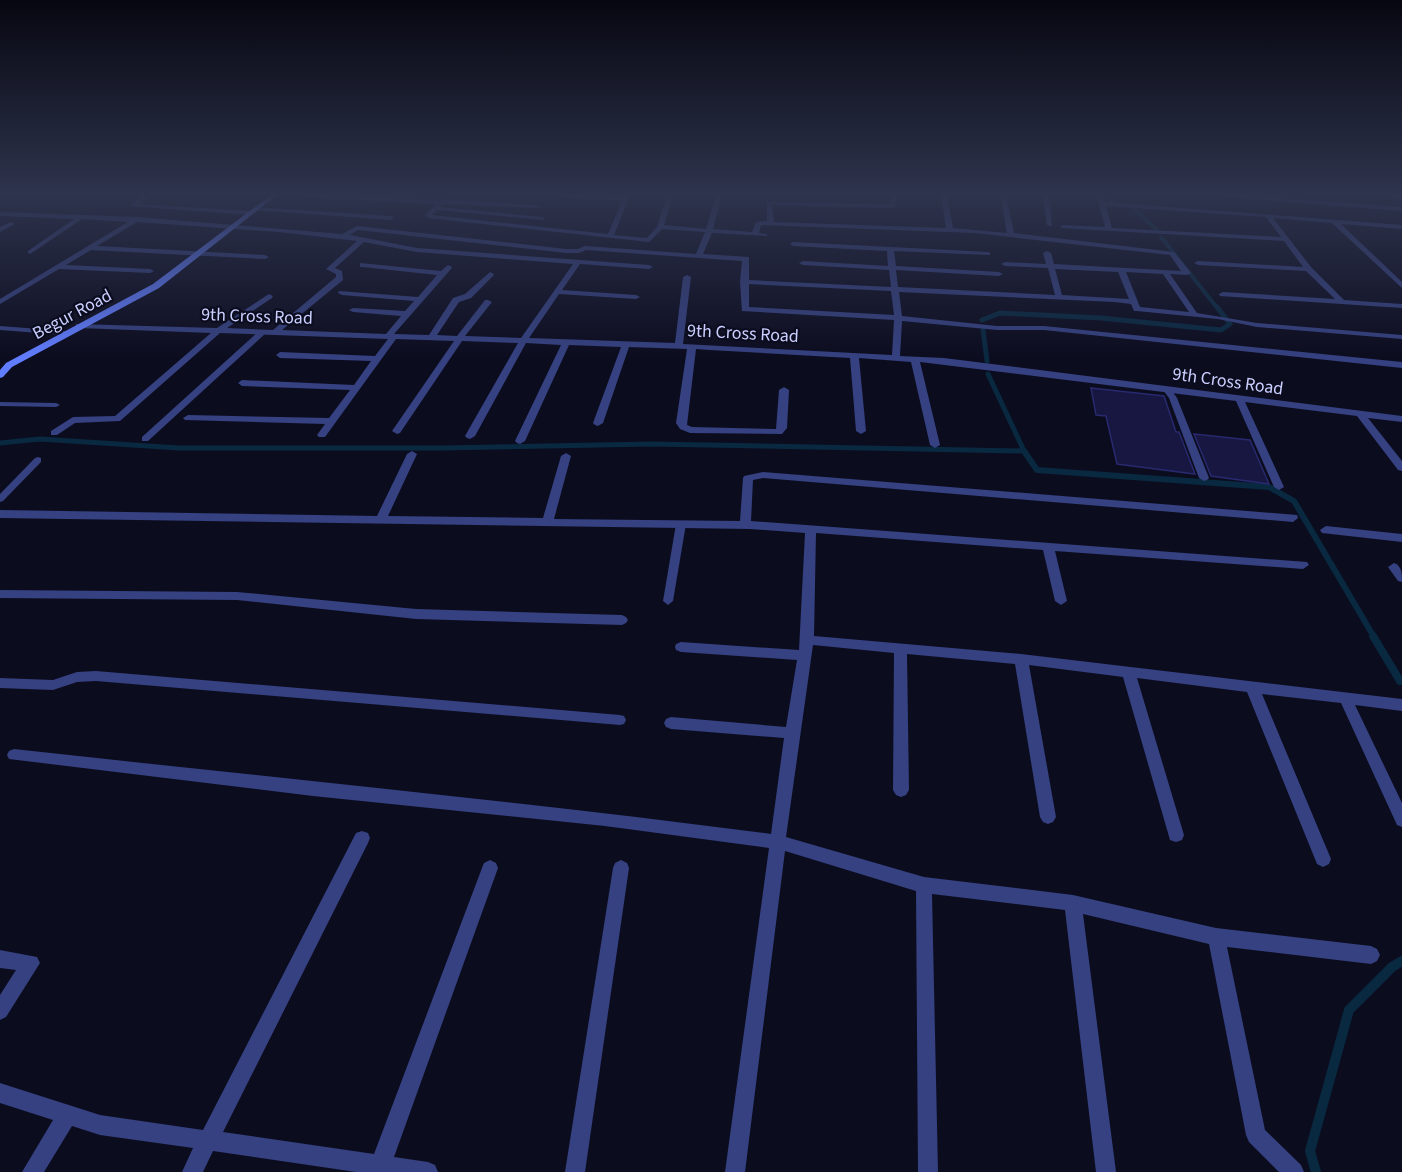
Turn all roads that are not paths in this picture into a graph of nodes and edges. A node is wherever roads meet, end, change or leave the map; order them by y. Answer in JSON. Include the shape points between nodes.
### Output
{"nodes":[{"id":1,"x":33,"y":250,"type":"edge"},
{"id":2,"x":87,"y":250,"type":"edge"},
{"id":3,"x":143,"y":250,"type":"edge"},
{"id":4,"x":153,"y":250,"type":"junction"},
{"id":5,"x":206,"y":250,"type":"edge"},
{"id":6,"x":351,"y":250,"type":"edge"},
{"id":7,"x":416,"y":250,"type":"edge"},
{"id":8,"x":554,"y":250,"type":"edge"},
{"id":9,"x":582,"y":250,"type":"edge"},
{"id":10,"x":609,"y":250,"type":"edge"},
{"id":11,"x":702,"y":250,"type":"edge"},
{"id":12,"x":890,"y":250,"type":"edge"},
{"id":13,"x":918,"y":250,"type":"edge"},
{"id":14,"x":1145,"y":250,"type":"edge"},
{"id":15,"x":1294,"y":250,"type":"edge"},
{"id":16,"x":1364,"y":250,"type":"edge"},
{"id":17,"x":30,"y":252,"type":"dead end"},
{"id":18,"x":203,"y":252,"type":"junction"},
{"id":19,"x":1047,"y":253,"type":"dead end"},
{"id":20,"x":988,"y":254,"type":"dead end"},
{"id":21,"x":699,"y":256,"type":"junction"},
{"id":22,"x":144,"y":257,"type":"dead end"},
{"id":23,"x":265,"y":257,"type":"dead end"},
{"id":24,"x":578,"y":262,"type":"junction"},
{"id":25,"x":1198,"y":262,"type":"dead end"},
{"id":26,"x":803,"y":263,"type":"dead end"},
{"id":27,"x":135,"y":264,"type":"dead end"},
{"id":28,"x":1005,"y":264,"type":"dead end"},
{"id":29,"x":363,"y":265,"type":"dead end"},
{"id":30,"x":1051,"y":266,"type":"junction"},
{"id":31,"x":57,"y":267,"type":"junction"},
{"id":32,"x":649,"y":267,"type":"dead end"},
{"id":33,"x":891,"y":268,"type":"junction"},
{"id":34,"x":1308,"y":269,"type":"junction"},
{"id":35,"x":126,"y":270,"type":"junction"},
{"id":36,"x":1121,"y":270,"type":"junction"},
{"id":37,"x":150,"y":272,"type":"dead end"},
{"id":38,"x":1165,"y":272,"type":"junction"},
{"id":39,"x":490,"y":274,"type":"dead end"},
{"id":40,"x":999,"y":274,"type":"dead end"},
{"id":41,"x":687,"y":277,"type":"dead end"},
{"id":42,"x":744,"y":282,"type":"junction"},
{"id":43,"x":1402,"y":286,"type":"edge"},
{"id":44,"x":895,"y":291,"type":"junction"},
{"id":45,"x":557,"y":292,"type":"junction"},
{"id":46,"x":342,"y":293,"type":"dead end"},
{"id":47,"x":1223,"y":294,"type":"dead end"},
{"id":48,"x":269,"y":296,"type":"dead end"},
{"id":49,"x":636,"y":297,"type":"dead end"},
{"id":50,"x":1059,"y":297,"type":"junction"},
{"id":51,"x":420,"y":299,"type":"junction"},
{"id":52,"x":0,"y":302,"type":"edge"},
{"id":53,"x":488,"y":302,"type":"dead end"},
{"id":54,"x":1134,"y":302,"type":"junction"},
{"id":55,"x":1342,"y":302,"type":"junction"},
{"id":56,"x":1402,"y":306,"type":"edge"},
{"id":57,"x":354,"y":310,"type":"dead end"},
{"id":58,"x":407,"y":314,"type":"junction"},
{"id":59,"x":1195,"y":315,"type":"junction"},
{"id":60,"x":898,"y":318,"type":"junction"},
{"id":61,"x":79,"y":326,"type":"junction"},
{"id":62,"x":0,"y":328,"type":"edge"},
{"id":63,"x":218,"y":331,"type":"junction"},
{"id":64,"x":65,"y":333,"type":"junction"},
{"id":65,"x":262,"y":333,"type":"junction"},
{"id":66,"x":274,"y":333,"type":"junction"},
{"id":67,"x":391,"y":336,"type":"junction"},
{"id":68,"x":1402,"y":337,"type":"edge"},
{"id":69,"x":431,"y":338,"type":"junction"},
{"id":70,"x":459,"y":339,"type":"junction"},
{"id":71,"x":523,"y":341,"type":"junction"},
{"id":72,"x":566,"y":342,"type":"junction"},
{"id":73,"x":626,"y":344,"type":"junction"},
{"id":74,"x":679,"y":346,"type":"junction"},
{"id":75,"x":692,"y":346,"type":"junction"},
{"id":76,"x":280,"y":355,"type":"dead end"},
{"id":77,"x":854,"y":356,"type":"junction"},
{"id":78,"x":896,"y":358,"type":"junction"},
{"id":79,"x":377,"y":359,"type":"junction"},
{"id":80,"x":915,"y":360,"type":"junction"},
{"id":81,"x":1402,"y":365,"type":"edge"},
{"id":82,"x":2,"y":372,"type":"edge"},
{"id":83,"x":242,"y":383,"type":"dead end"},
{"id":84,"x":356,"y":388,"type":"junction"},
{"id":85,"x":784,"y":390,"type":"dead end"},
{"id":86,"x":1167,"y":390,"type":"junction"},
{"id":87,"x":1240,"y":400,"type":"junction"},
{"id":88,"x":0,"y":404,"type":"edge"},
{"id":89,"x":56,"y":405,"type":"dead end"},
{"id":90,"x":1361,"y":415,"type":"junction"},
{"id":91,"x":188,"y":418,"type":"dead end"},
{"id":92,"x":1402,"y":419,"type":"edge"},
{"id":93,"x":333,"y":420,"type":"junction"},
{"id":94,"x":598,"y":423,"type":"dead end"},
{"id":95,"x":397,"y":432,"type":"dead end"},
{"id":96,"x":861,"y":432,"type":"dead end"},
{"id":97,"x":54,"y":433,"type":"dead end"},
{"id":98,"x":322,"y":435,"type":"dead end"},
{"id":99,"x":470,"y":436,"type":"dead end"},
{"id":100,"x":145,"y":439,"type":"dead end"},
{"id":101,"x":520,"y":441,"type":"dead end"},
{"id":102,"x":935,"y":445,"type":"dead end"},
{"id":103,"x":412,"y":454,"type":"dead end"},
{"id":104,"x":566,"y":456,"type":"dead end"},
{"id":105,"x":38,"y":459,"type":"dead end"},
{"id":106,"x":1402,"y":468,"type":"edge"},
{"id":107,"x":1204,"y":478,"type":"dead end"},
{"id":108,"x":1279,"y":487,"type":"dead end"},
{"id":109,"x":0,"y":499,"type":"edge"},
{"id":110,"x":0,"y":514,"type":"edge"},
{"id":111,"x":1293,"y":518,"type":"dead end"},
{"id":112,"x":381,"y":520,"type":"junction"},
{"id":113,"x":548,"y":522,"type":"junction"},
{"id":114,"x":681,"y":524,"type":"junction"},
{"id":115,"x":745,"y":525,"type":"junction"},
{"id":116,"x":811,"y":530,"type":"junction"},
{"id":117,"x":1326,"y":530,"type":"dead end"},
{"id":118,"x":1402,"y":538,"type":"edge"},
{"id":119,"x":1048,"y":548,"type":"junction"},
{"id":120,"x":1303,"y":565,"type":"dead end"},
{"id":121,"x":1395,"y":567,"type":"dead end"},
{"id":122,"x":1402,"y":578,"type":"edge"},
{"id":123,"x":0,"y":594,"type":"edge"},
{"id":124,"x":668,"y":601,"type":"dead end"},
{"id":125,"x":1061,"y":601,"type":"dead end"},
{"id":126,"x":622,"y":620,"type":"dead end"},
{"id":127,"x":807,"y":640,"type":"junction"},
{"id":128,"x":681,"y":647,"type":"dead end"},
{"id":129,"x":900,"y":648,"type":"junction"},
{"id":130,"x":804,"y":655,"type":"junction"},
{"id":131,"x":1021,"y":659,"type":"junction"},
{"id":132,"x":1128,"y":671,"type":"junction"},
{"id":133,"x":0,"y":683,"type":"edge"},
{"id":134,"x":1252,"y":687,"type":"junction"},
{"id":135,"x":1346,"y":700,"type":"junction"},
{"id":136,"x":1402,"y":705,"type":"edge"},
{"id":137,"x":620,"y":720,"type":"dead end"},
{"id":138,"x":671,"y":723,"type":"dead end"},
{"id":139,"x":792,"y":733,"type":"junction"},
{"id":140,"x":14,"y":755,"type":"dead end"},
{"id":141,"x":901,"y":790,"type":"dead end"},
{"id":142,"x":1048,"y":817,"type":"dead end"},
{"id":143,"x":1402,"y":820,"type":"edge"},
{"id":144,"x":1176,"y":835,"type":"dead end"},
{"id":145,"x":362,"y":838,"type":"dead end"},
{"id":146,"x":779,"y":842,"type":"junction"},
{"id":147,"x":1323,"y":859,"type":"dead end"},
{"id":148,"x":490,"y":868,"type":"dead end"},
{"id":149,"x":621,"y":868,"type":"dead end"},
{"id":150,"x":924,"y":885,"type":"junction"},
{"id":151,"x":1073,"y":903,"type":"junction"},
{"id":152,"x":1216,"y":937,"type":"junction"},
{"id":153,"x":1371,"y":955,"type":"dead end"},
{"id":154,"x":0,"y":959,"type":"edge"},
{"id":155,"x":0,"y":1011,"type":"edge"},
{"id":156,"x":0,"y":1093,"type":"edge"},
{"id":157,"x":68,"y":1115,"type":"junction"},
{"id":158,"x":209,"y":1140,"type":"junction"},
{"id":159,"x":379,"y":1168,"type":"edge"},
{"id":160,"x":32,"y":1172,"type":"edge"},
{"id":161,"x":192,"y":1172,"type":"edge"},
{"id":162,"x":428,"y":1172,"type":"edge"},
{"id":163,"x":575,"y":1172,"type":"edge"},
{"id":164,"x":735,"y":1172,"type":"edge"},
{"id":165,"x":928,"y":1172,"type":"edge"},
{"id":166,"x":1106,"y":1172,"type":"edge"},
{"id":167,"x":1294,"y":1172,"type":"edge"}],
"edges":[{"from":1,"to":17,"type":"street"},
{"from":2,"to":31,"type":"street"},
{"from":3,"to":4,"type":"street"},
{"from":4,"to":18,"type":"street"},
{"from":4,"to":22,"type":"street"},
{"from":5,"to":18,"type":"main road","name":"Begur Road"},
{"from":6,"to":66,"type":"street","via":[[330,269],[339,273],[340,278]]},
{"from":7,"to":24,"type":"street"},
{"from":8,"to":9,"type":"street"},
{"from":10,"to":21,"type":"street"},
{"from":11,"to":21,"type":"street"},
{"from":12,"to":33,"type":"street"},
{"from":13,"to":20,"type":"street"},
{"from":14,"to":38,"type":"street","via":[[1173,253],[1187,273]]},
{"from":15,"to":34,"type":"street"},
{"from":16,"to":43,"type":"street"},
{"from":18,"to":23,"type":"street"},
{"from":18,"to":61,"type":"main road","name":"Begur Road","via":[[156,286]]},
{"from":19,"to":30,"type":"street"},
{"from":21,"to":42,"type":"street","via":[[746,259]]},
{"from":24,"to":32,"type":"street"},
{"from":24,"to":45,"type":"street"},
{"from":25,"to":34,"type":"street"},
{"from":26,"to":33,"type":"street"},
{"from":27,"to":35,"type":"street"},
{"from":28,"to":30,"type":"street"},
{"from":29,"to":51,"type":"street","via":[[445,270]]},
{"from":30,"to":36,"type":"street"},
{"from":30,"to":50,"type":"street"},
{"from":31,"to":35,"type":"street"},
{"from":31,"to":52,"type":"street"},
{"from":33,"to":40,"type":"street"},
{"from":33,"to":44,"type":"street"},
{"from":34,"to":55,"type":"street"},
{"from":35,"to":37,"type":"street"},
{"from":36,"to":38,"type":"street"},
{"from":36,"to":54,"type":"street"},
{"from":38,"to":59,"type":"street"},
{"from":39,"to":69,"type":"street","via":[[468,296],[456,300]]},
{"from":41,"to":74,"type":"street"},
{"from":42,"to":44,"type":"street"},
{"from":42,"to":60,"type":"street","via":[[745,309]]},
{"from":44,"to":50,"type":"street"},
{"from":44,"to":60,"type":"street"},
{"from":45,"to":49,"type":"street"},
{"from":45,"to":71,"type":"street"},
{"from":46,"to":51,"type":"street"},
{"from":47,"to":55,"type":"street"},
{"from":48,"to":63,"type":"street"},
{"from":50,"to":54,"type":"street"},
{"from":51,"to":58,"type":"street"},
{"from":53,"to":70,"type":"street"},
{"from":54,"to":59,"type":"street","via":[[1137,309]]},
{"from":55,"to":56,"type":"street"},
{"from":57,"to":58,"type":"street"},
{"from":58,"to":67,"type":"street"},
{"from":59,"to":68,"type":"street","via":[[1257,325]]},
{"from":60,"to":78,"type":"street"},
{"from":60,"to":81,"type":"street","via":[[997,328],[1044,328]]},
{"from":61,"to":63,"type":"street","name":"9th Cross Road"},
{"from":61,"to":64,"type":"main road","name":"Begur Road"},
{"from":62,"to":64,"type":"street"},
{"from":63,"to":65,"type":"street","name":"9th Cross Road"},
{"from":63,"to":97,"type":"street","via":[[117,419],[73,420]]},
{"from":64,"to":82,"type":"main road","name":"Begur Road"},
{"from":65,"to":66,"type":"street","name":"9th Cross Road"},
{"from":65,"to":100,"type":"lane"},
{"from":66,"to":67,"type":"street","name":"9th Cross Road"},
{"from":67,"to":69,"type":"street","name":"9th Cross Road"},
{"from":67,"to":79,"type":"street"},
{"from":69,"to":70,"type":"street","name":"9th Cross Road"},
{"from":70,"to":71,"type":"street","name":"9th Cross Road"},
{"from":70,"to":95,"type":"street"},
{"from":71,"to":72,"type":"street","name":"9th Cross Road"},
{"from":71,"to":99,"type":"street"},
{"from":72,"to":73,"type":"street","name":"9th Cross Road"},
{"from":72,"to":101,"type":"street"},
{"from":73,"to":74,"type":"street","name":"9th Cross Road"},
{"from":73,"to":94,"type":"street"},
{"from":74,"to":75,"type":"street","name":"9th Cross Road"},
{"from":75,"to":77,"type":"street","name":"9th Cross Road"},
{"from":75,"to":85,"type":"street","via":[[683,427],[779,432]]},
{"from":76,"to":79,"type":"street"},
{"from":77,"to":78,"type":"street","name":"9th Cross Road"},
{"from":77,"to":96,"type":"street"},
{"from":78,"to":80,"type":"street","name":"9th Cross Road"},
{"from":79,"to":84,"type":"street"},
{"from":80,"to":86,"type":"street","name":"9th Cross Road"},
{"from":80,"to":102,"type":"street"},
{"from":83,"to":84,"type":"street"},
{"from":84,"to":93,"type":"street"},
{"from":86,"to":87,"type":"street","name":"9th Cross Road"},
{"from":86,"to":107,"type":"lane"},
{"from":87,"to":90,"type":"street","name":"9th Cross Road"},
{"from":87,"to":108,"type":"street"},
{"from":88,"to":89,"type":"lane"},
{"from":90,"to":92,"type":"street","name":"9th Cross Road"},
{"from":90,"to":106,"type":"street"},
{"from":91,"to":93,"type":"street"},
{"from":93,"to":98,"type":"street"},
{"from":103,"to":112,"type":"street"},
{"from":104,"to":113,"type":"street"},
{"from":105,"to":109,"type":"lane"},
{"from":110,"to":112,"type":"street"},
{"from":111,"to":115,"type":"street","via":[[763,475],[748,478]]},
{"from":112,"to":113,"type":"street"},
{"from":113,"to":114,"type":"street"},
{"from":114,"to":115,"type":"street"},
{"from":114,"to":124,"type":"lane"},
{"from":115,"to":116,"type":"street"},
{"from":116,"to":119,"type":"street"},
{"from":116,"to":127,"type":"street"},
{"from":117,"to":118,"type":"street"},
{"from":119,"to":120,"type":"street"},
{"from":119,"to":125,"type":"street"},
{"from":121,"to":122,"type":"street"},
{"from":123,"to":126,"type":"street","via":[[237,596],[416,614]]},
{"from":127,"to":129,"type":"street"},
{"from":127,"to":130,"type":"street"},
{"from":128,"to":130,"type":"street"},
{"from":129,"to":131,"type":"street"},
{"from":129,"to":141,"type":"street"},
{"from":130,"to":139,"type":"street"},
{"from":131,"to":132,"type":"street"},
{"from":131,"to":142,"type":"street"},
{"from":132,"to":134,"type":"street"},
{"from":132,"to":144,"type":"street"},
{"from":133,"to":137,"type":"lane","via":[[52,685],[96,676]]},
{"from":134,"to":135,"type":"street"},
{"from":134,"to":147,"type":"street"},
{"from":135,"to":136,"type":"street"},
{"from":135,"to":143,"type":"street"},
{"from":138,"to":139,"type":"street"},
{"from":139,"to":146,"type":"street"},
{"from":140,"to":146,"type":"street","via":[[605,819]]},
{"from":145,"to":158,"type":"street"},
{"from":146,"to":150,"type":"street"},
{"from":146,"to":164,"type":"street"},
{"from":148,"to":159,"type":"street"},
{"from":149,"to":163,"type":"street"},
{"from":150,"to":151,"type":"street"},
{"from":150,"to":165,"type":"street"},
{"from":151,"to":152,"type":"street"},
{"from":151,"to":166,"type":"street"},
{"from":152,"to":153,"type":"street"},
{"from":152,"to":167,"type":"street","via":[[1256,1135]]},
{"from":154,"to":155,"type":"street","via":[[32,963]]},
{"from":156,"to":157,"type":"street"},
{"from":157,"to":158,"type":"street","via":[[100,1125]]},
{"from":157,"to":160,"type":"street"},
{"from":158,"to":159,"type":"street"},
{"from":158,"to":161,"type":"street"},
{"from":159,"to":162,"type":"street"}]}
